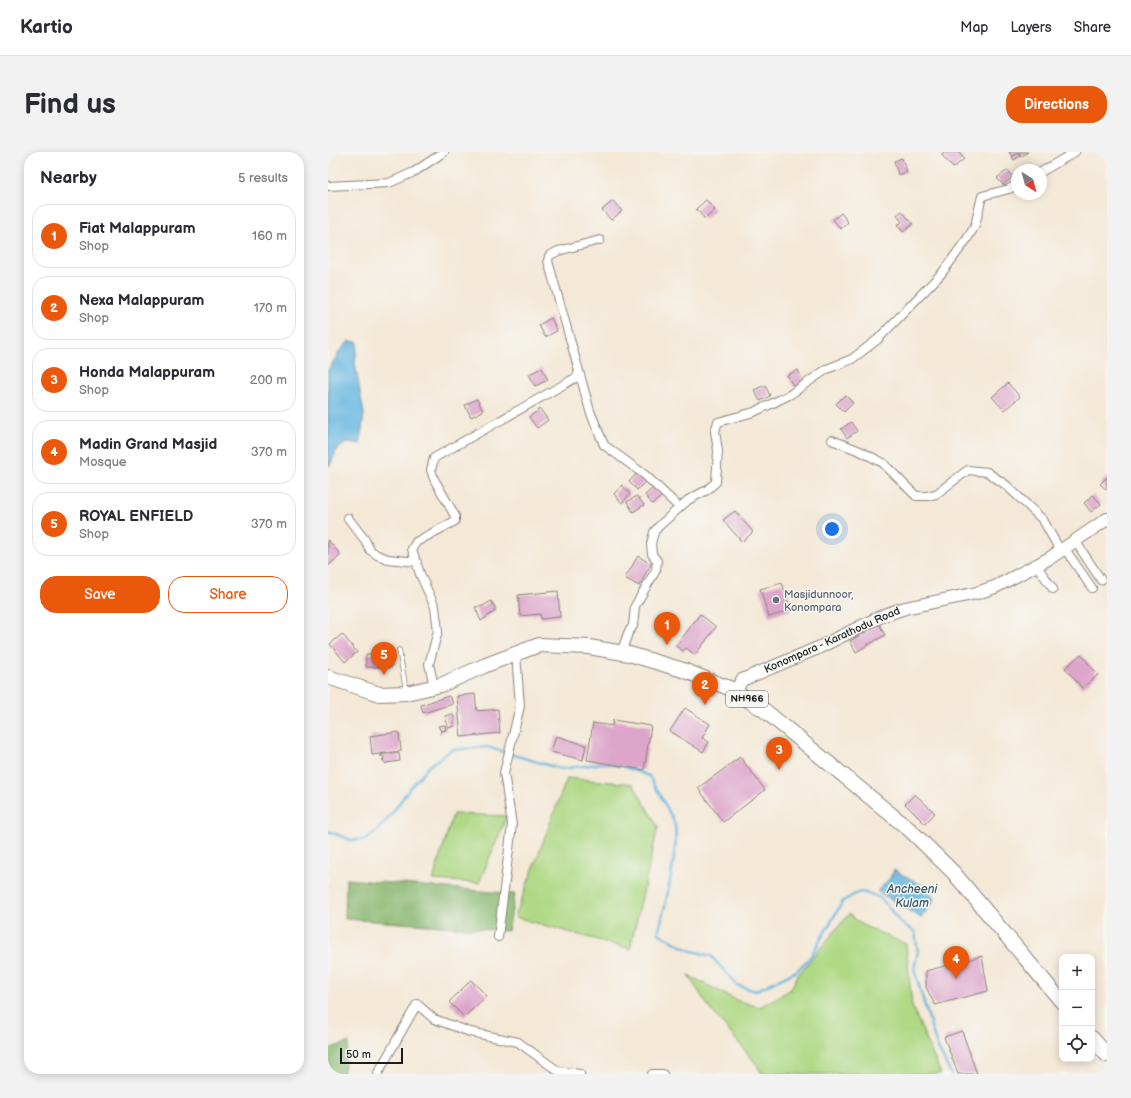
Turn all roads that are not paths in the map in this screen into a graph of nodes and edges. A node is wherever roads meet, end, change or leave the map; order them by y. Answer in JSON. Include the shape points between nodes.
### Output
{"nodes":[{"id":1,"x":444,"y":152,"type":"edge"},
{"id":2,"x":1075,"y":152,"type":"edge"},
{"id":3,"x":1047,"y":168,"type":"edge"},
{"id":4,"x":328,"y":186,"type":"edge"},
{"id":5,"x":1011,"y":187,"type":"edge"},
{"id":6,"x":600,"y":240,"type":"dead end"},
{"id":7,"x":579,"y":371,"type":"junction"},
{"id":8,"x":832,"y":440,"type":"dead end"},
{"id":9,"x":679,"y":508,"type":"junction"},
{"id":10,"x":348,"y":518,"type":"dead end"},
{"id":11,"x":1107,"y":519,"type":"edge"},
{"id":12,"x":1076,"y":542,"type":"junction"},
{"id":13,"x":1063,"y":550,"type":"junction"},
{"id":14,"x":417,"y":562,"type":"junction"},
{"id":15,"x":1037,"y":566,"type":"junction"},
{"id":16,"x":1101,"y":580,"type":"dead end"},
{"id":17,"x":1053,"y":588,"type":"dead end"},
{"id":18,"x":1092,"y":588,"type":"dead end"},
{"id":19,"x":399,"y":650,"type":"dead end"},
{"id":20,"x":621,"y":653,"type":"junction"},
{"id":21,"x":516,"y":654,"type":"junction"},
{"id":22,"x":328,"y":677,"type":"edge"},
{"id":23,"x":434,"y":686,"type":"junction"},
{"id":24,"x":734,"y":686,"type":"junction"},
{"id":25,"x":406,"y":693,"type":"junction"},
{"id":26,"x":498,"y":937,"type":"dead end"},
{"id":27,"x":1059,"y":998,"type":"edge"},
{"id":28,"x":1095,"y":1041,"type":"edge"},
{"id":29,"x":1107,"y":1055,"type":"edge"},
{"id":30,"x":378,"y":1073,"type":"dead end"},
{"id":31,"x":580,"y":1074,"type":"edge"},
{"id":32,"x":652,"y":1074,"type":"edge"},
{"id":33,"x":663,"y":1074,"type":"edge"}],
"edges":[{"from":1,"to":4,"type":"street","via":[[414,172],[389,183]]},
{"from":2,"to":3,"type":"street"},
{"from":5,"to":9,"type":"street","via":[[982,196],[975,226],[942,273],[886,332],[858,355],[827,369],[791,394],[763,408],[718,422],[715,431],[718,451],[716,482]]},
{"from":6,"to":7,"type":"street","via":[[558,251],[549,256],[548,261]]},
{"from":7,"to":9,"type":"street","via":[[590,411],[604,445],[645,475]]},
{"from":7,"to":14,"type":"street","via":[[577,377],[434,458],[431,470],[434,479],[455,516],[455,521],[416,542],[412,549]]},
{"from":8,"to":13,"type":"street","via":[[883,463],[916,496],[936,494],[968,470],[987,472],[1006,484],[1043,520]]},
{"from":9,"to":20,"type":"street","via":[[654,532],[651,544],[652,554],[657,561],[656,570],[635,606],[633,626]]},
{"from":10,"to":14,"type":"street","via":[[377,556],[388,560]]},
{"from":11,"to":12,"type":"main road","name":"Konompara - Karathodu Road"},
{"from":12,"to":13,"type":"main road","name":"Konompara - Karathodu Road"},
{"from":12,"to":16,"type":"street"},
{"from":13,"to":15,"type":"main road","name":"Konompara - Karathodu Road"},
{"from":13,"to":18,"type":"street"},
{"from":14,"to":23,"type":"street","via":[[435,607],[438,631],[429,664]]},
{"from":15,"to":17,"type":"street"},
{"from":15,"to":24,"type":"main road","name":"Konompara - Karathodu Road","via":[[995,588],[920,604],[884,615]]},
{"from":19,"to":25,"type":"lane"},
{"from":20,"to":21,"type":"highway","number":"NH966","via":[[589,647],[539,645]]},
{"from":20,"to":24,"type":"highway","number":"NH966"},
{"from":21,"to":23,"type":"highway","number":"NH966"},
{"from":21,"to":26,"type":"street","via":[[520,706],[504,773],[512,825]]},
{"from":22,"to":25,"type":"highway","number":"NH966","via":[[379,694]]},
{"from":23,"to":25,"type":"highway","number":"NH966"},
{"from":24,"to":27,"type":"highway","number":"NH966","via":[[910,830],[953,872]]},
{"from":28,"to":29,"type":"highway"},
{"from":30,"to":31,"type":"street","via":[[417,1004],[434,1019],[470,1032],[518,1042],[558,1071]]},
{"from":32,"to":33,"type":"street"}]}
